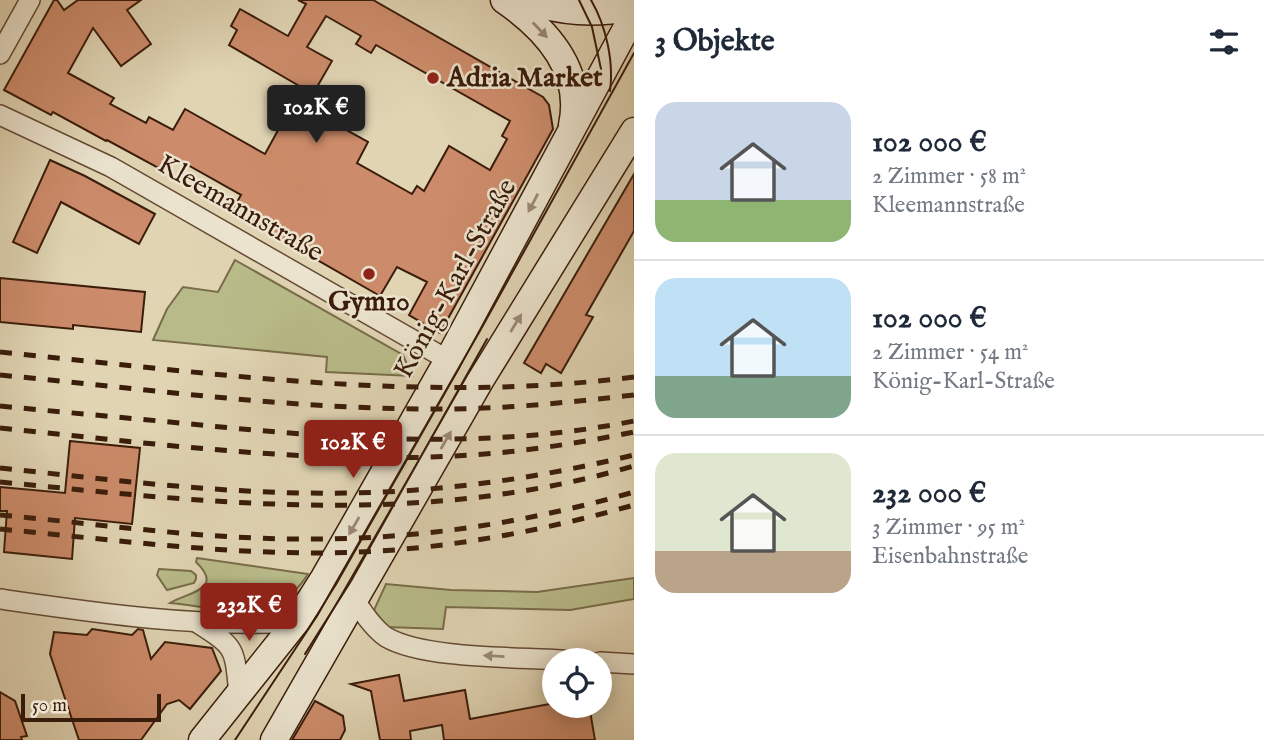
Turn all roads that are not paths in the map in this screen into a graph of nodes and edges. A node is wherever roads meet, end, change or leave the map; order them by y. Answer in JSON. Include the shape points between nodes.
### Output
{"nodes":[{"id":1,"x":30,"y":0,"type":"edge"},
{"id":2,"x":504,"y":0,"type":"edge"},
{"id":3,"x":523,"y":0,"type":"edge"},
{"id":4,"x":634,"y":6,"type":"edge"},
{"id":5,"x":634,"y":14,"type":"edge"},
{"id":6,"x":634,"y":47,"type":"edge"},
{"id":7,"x":0,"y":54,"type":"edge"},
{"id":8,"x":604,"y":71,"type":"junction"},
{"id":9,"x":0,"y":115,"type":"edge"},
{"id":10,"x":634,"y":131,"type":"edge"},
{"id":11,"x":571,"y":133,"type":"junction"},
{"id":12,"x":448,"y":360,"type":"junction"},
{"id":13,"x":0,"y":599,"type":"edge"},
{"id":14,"x":355,"y":600,"type":"junction"},
{"id":15,"x":195,"y":622,"type":"junction"},
{"id":16,"x":296,"y":622,"type":"junction"},
{"id":17,"x":542,"y":659,"type":"edge"},
{"id":18,"x":612,"y":663,"type":"edge"},
{"id":19,"x":634,"y":664,"type":"edge"},
{"id":20,"x":239,"y":694,"type":"junction"},
{"id":21,"x":202,"y":740,"type":"edge"},
{"id":22,"x":274,"y":740,"type":"edge"}],
"edges":[{"from":1,"to":7,"type":"street"},
{"from":2,"to":11,"type":"main road","one_way":true,"via":[[548,38],[568,69],[575,98]]},
{"from":3,"to":4,"type":"main road","via":[[579,12]]},
{"from":5,"to":8,"type":"main road","name":"König-Karl-Straße"},
{"from":6,"to":8,"type":"main road"},
{"from":8,"to":11,"type":"main road","name":"König-Karl-Straße"},
{"from":9,"to":12,"type":"street","name":"Kleemannstraße","via":[[111,167]]},
{"from":14,"to":10,"type":"main road","one_way":true,"via":[[480,381]]},
{"from":11,"to":12,"type":"main road","name":"König-Karl-Straße","one_way":true},
{"from":12,"to":16,"type":"main road","name":"König-Karl-Straße","one_way":true},
{"from":13,"to":15,"type":"street"},
{"from":17,"to":14,"type":"street","one_way":true,"via":[[406,647],[384,635]]},
{"from":14,"to":22,"type":"main road"},
{"from":15,"to":16,"type":"street"},
{"from":15,"to":20,"type":"street","via":[[234,654]]},
{"from":16,"to":20,"type":"main road","name":"König-Karl-Straße"},
{"from":18,"to":19,"type":"street"},
{"from":20,"to":21,"type":"main road","name":"König-Karl-Straße"}]}
